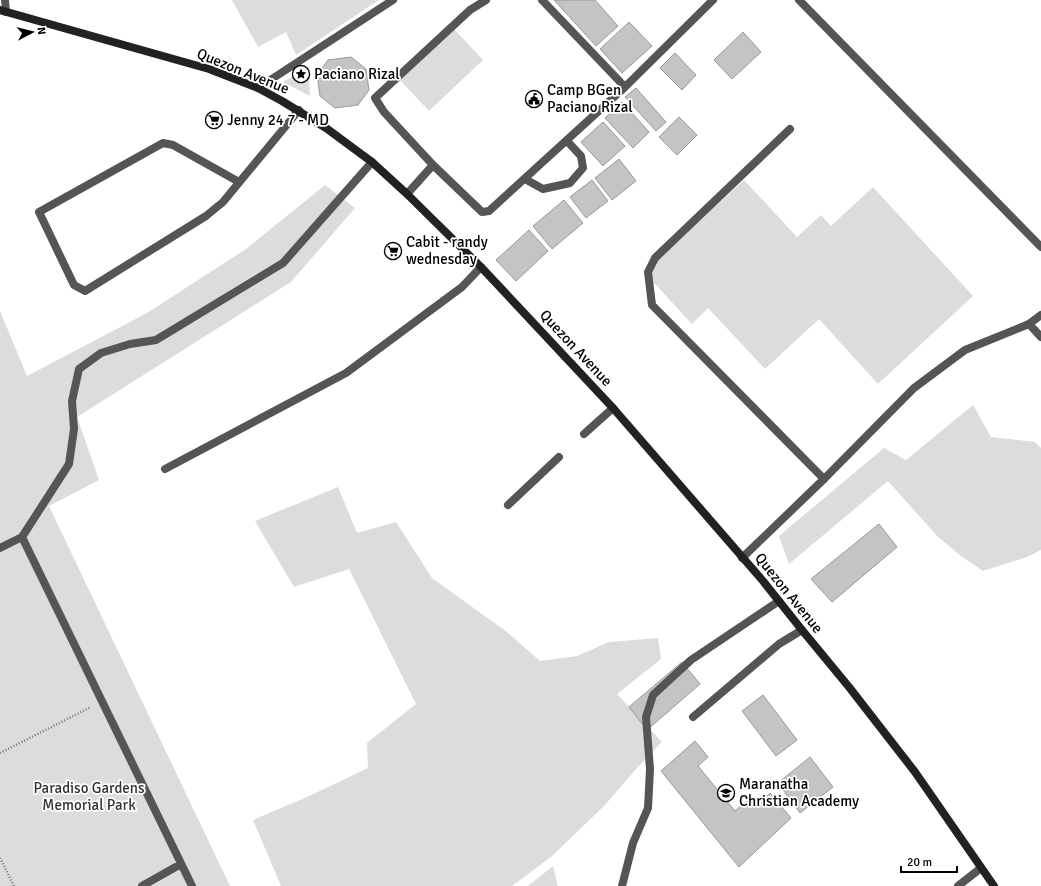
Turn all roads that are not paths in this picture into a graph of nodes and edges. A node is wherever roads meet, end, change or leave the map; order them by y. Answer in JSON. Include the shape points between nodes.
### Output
{"nodes":[{"id":1,"x":5,"y":0,"type":"edge"},
{"id":2,"x":393,"y":0,"type":"edge"},
{"id":3,"x":486,"y":0,"type":"edge"},
{"id":4,"x":542,"y":0,"type":"edge"},
{"id":5,"x":713,"y":0,"type":"edge"},
{"id":6,"x":799,"y":0,"type":"edge"},
{"id":7,"x":3,"y":11,"type":"edge"},
{"id":8,"x":625,"y":87,"type":"junction"},
{"id":9,"x":258,"y":88,"type":"junction"},
{"id":10,"x":299,"y":110,"type":"junction"},
{"id":11,"x":790,"y":129,"type":"dead end"},
{"id":12,"x":567,"y":141,"type":"junction"},
{"id":13,"x":372,"y":162,"type":"junction"},
{"id":14,"x":433,"y":165,"type":"junction"},
{"id":15,"x":525,"y":179,"type":"junction"},
{"id":16,"x":239,"y":182,"type":"junction"},
{"id":17,"x":407,"y":194,"type":"junction"},
{"id":18,"x":1041,"y":247,"type":"edge"},
{"id":19,"x":481,"y":267,"type":"junction"},
{"id":20,"x":1041,"y":314,"type":"edge"},
{"id":21,"x":1029,"y":324,"type":"junction"},
{"id":22,"x":1041,"y":337,"type":"edge"},
{"id":23,"x":613,"y":408,"type":"junction"},
{"id":24,"x":584,"y":434,"type":"dead end"},
{"id":25,"x":559,"y":457,"type":"dead end"},
{"id":26,"x":165,"y":469,"type":"dead end"},
{"id":27,"x":824,"y":479,"type":"junction"},
{"id":28,"x":508,"y":505,"type":"dead end"},
{"id":29,"x":22,"y":537,"type":"junction"},
{"id":30,"x":0,"y":548,"type":"edge"},
{"id":31,"x":742,"y":558,"type":"junction"},
{"id":32,"x":779,"y":601,"type":"junction"},
{"id":33,"x":802,"y":630,"type":"junction"},
{"id":34,"x":693,"y":717,"type":"dead end"},
{"id":35,"x":181,"y":864,"type":"junction"},
{"id":36,"x":981,"y":868,"type":"junction"},
{"id":37,"x":142,"y":886,"type":"edge"},
{"id":38,"x":192,"y":886,"type":"edge"},
{"id":39,"x":622,"y":886,"type":"edge"},
{"id":40,"x":958,"y":886,"type":"edge"},
{"id":41,"x":994,"y":886,"type":"edge"}],
"edges":[{"from":1,"to":7,"type":"street"},
{"from":2,"to":9,"type":"street"},
{"from":3,"to":14,"type":"street","via":[[470,10],[375,98],[384,112]]},
{"from":4,"to":8,"type":"street"},
{"from":5,"to":8,"type":"street"},
{"from":6,"to":18,"type":"street"},
{"from":7,"to":9,"type":"main road","name":"Quezon Avenue","via":[[209,69]]},
{"from":8,"to":12,"type":"street"},
{"from":9,"to":10,"type":"main road","name":"Quezon Avenue"},
{"from":10,"to":13,"type":"main road","name":"Quezon Avenue"},
{"from":10,"to":16,"type":"street"},
{"from":11,"to":27,"type":"street","via":[[655,258],[648,272],[652,305]]},
{"from":12,"to":15,"type":"street"},
{"from":12,"to":15,"type":"street","via":[[582,156],[583,168],[570,183],[543,189]]},
{"from":13,"to":17,"type":"main road","name":"Quezon Avenue"},
{"from":13,"to":29,"type":"street","via":[[283,263],[156,340],[130,344],[101,353],[79,369],[72,401],[74,429],[69,464]]},
{"from":14,"to":15,"type":"street","via":[[482,212],[489,211]]},
{"from":14,"to":17,"type":"street"},
{"from":16,"to":16,"type":"street","via":[[223,202],[206,216],[85,291],[74,285],[39,212],[162,143],[173,145]]},
{"from":17,"to":19,"type":"main road","name":"Quezon Avenue"},
{"from":19,"to":23,"type":"main road","name":"Quezon Avenue"},
{"from":19,"to":26,"type":"street","via":[[462,287],[346,373]]},
{"from":20,"to":21,"type":"street"},
{"from":21,"to":22,"type":"street"},
{"from":21,"to":27,"type":"street","via":[[965,350],[914,388]]},
{"from":23,"to":24,"type":"street"},
{"from":23,"to":31,"type":"main road","name":"Quezon Avenue"},
{"from":25,"to":28,"type":"street"},
{"from":27,"to":31,"type":"street"},
{"from":29,"to":30,"type":"street"},
{"from":29,"to":35,"type":"street"},
{"from":31,"to":32,"type":"main road","name":"Quezon Avenue"},
{"from":32,"to":33,"type":"main road","name":"Quezon Avenue"},
{"from":32,"to":39,"type":"street","via":[[691,660],[653,695],[646,717],[650,769],[648,808],[634,843]]},
{"from":33,"to":34,"type":"street","via":[[779,644]]},
{"from":33,"to":36,"type":"main road","name":"Quezon Avenue","via":[[915,772]]},
{"from":35,"to":37,"type":"street"},
{"from":35,"to":38,"type":"street"},
{"from":36,"to":40,"type":"street"},
{"from":36,"to":41,"type":"main road","name":"Quezon Avenue"}]}
